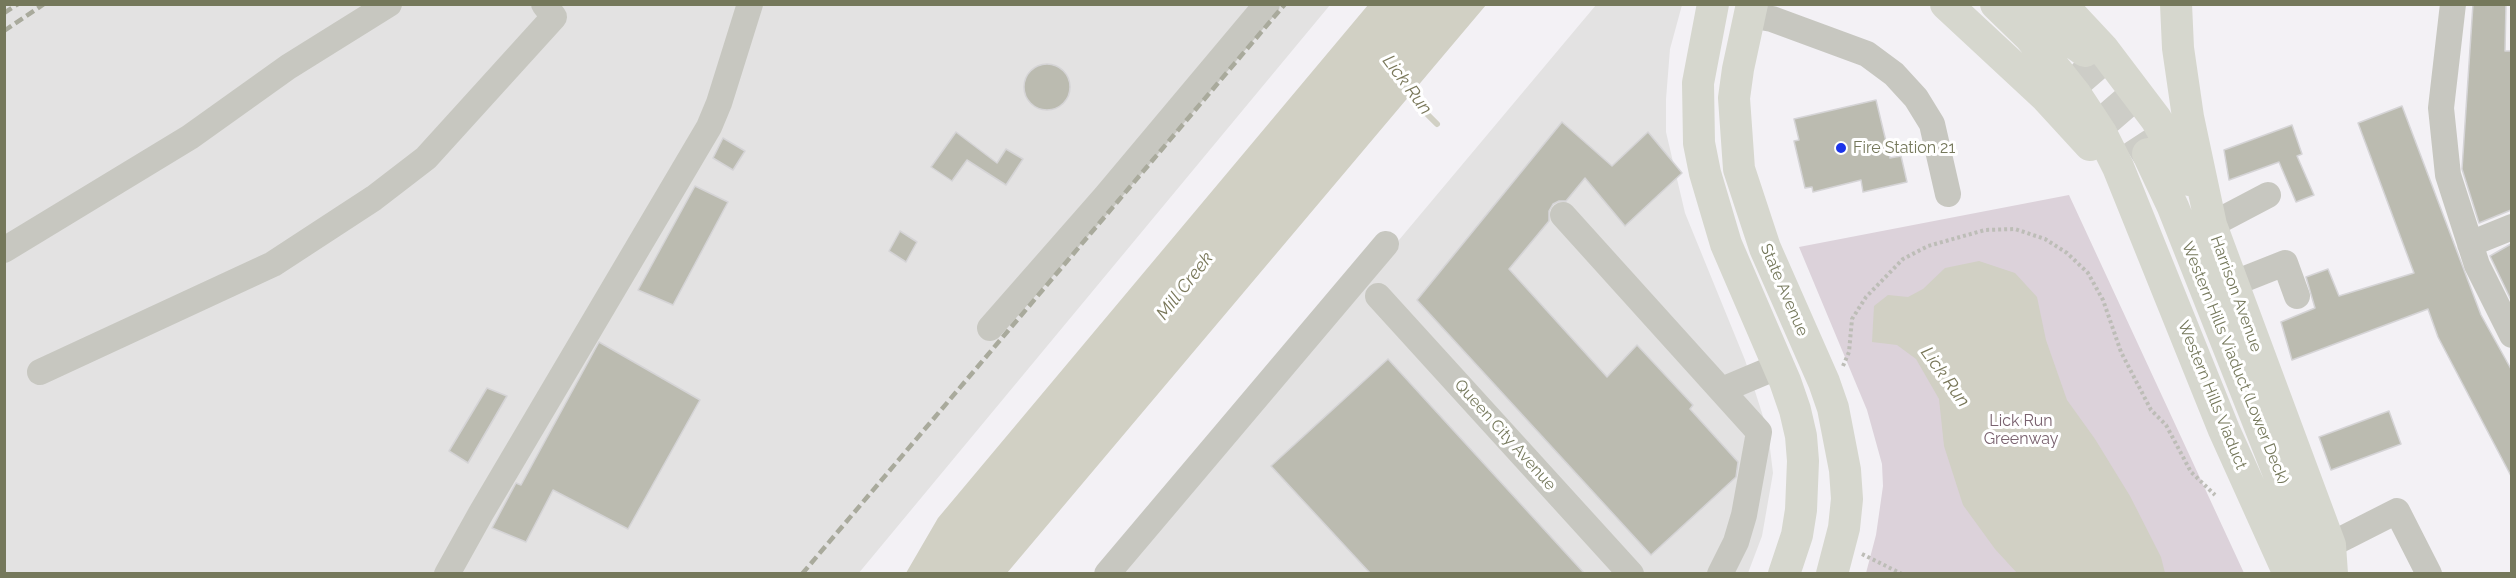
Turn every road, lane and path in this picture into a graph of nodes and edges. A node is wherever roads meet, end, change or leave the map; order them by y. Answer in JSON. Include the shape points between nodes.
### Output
{"nodes":[{"id":1,"x":389,"y":4,"type":"edge"},
{"id":2,"x":544,"y":4,"type":"edge"},
{"id":3,"x":750,"y":4,"type":"edge"},
{"id":4,"x":1267,"y":4,"type":"edge"},
{"id":5,"x":1713,"y":4,"type":"edge"},
{"id":6,"x":1946,"y":4,"type":"edge"},
{"id":7,"x":2061,"y":4,"type":"edge"},
{"id":8,"x":2176,"y":4,"type":"edge"},
{"id":9,"x":2453,"y":4,"type":"edge"},
{"id":10,"x":2018,"y":5,"type":"edge"},
{"id":11,"x":1751,"y":10,"type":"edge"},
{"id":12,"x":2147,"y":107,"type":"junction"},
{"id":13,"x":2148,"y":154,"type":"tunnel mouth"},
{"id":14,"x":2114,"y":168,"type":"junction"},
{"id":15,"x":1948,"y":194,"type":"dead end"},
{"id":16,"x":2268,"y":195,"type":"dead end"},
{"id":17,"x":1563,"y":215,"type":"dead end"},
{"id":18,"x":2211,"y":225,"type":"junction"},
{"id":19,"x":2511,"y":227,"type":"edge"},
{"id":20,"x":1386,"y":244,"type":"dead end"},
{"id":21,"x":2470,"y":244,"type":"junction"},
{"id":22,"x":4,"y":250,"type":"edge"},
{"id":23,"x":2232,"y":284,"type":"junction"},
{"id":24,"x":2297,"y":296,"type":"dead end"},
{"id":25,"x":1378,"y":297,"type":"dead end"},
{"id":26,"x":990,"y":328,"type":"dead end"},
{"id":27,"x":2511,"y":335,"type":"edge"},
{"id":28,"x":1779,"y":366,"type":"junction"},
{"id":29,"x":1842,"y":368,"type":"dead end"},
{"id":30,"x":40,"y":372,"type":"dead end"},
{"id":31,"x":1722,"y":390,"type":"junction"},
{"id":32,"x":2215,"y":495,"type":"dead end"},
{"id":33,"x":1859,"y":553,"type":"dead end"},
{"id":34,"x":2330,"y":566,"type":"edge"},
{"id":35,"x":447,"y":573,"type":"edge"},
{"id":36,"x":1107,"y":573,"type":"edge"},
{"id":37,"x":1631,"y":573,"type":"edge"},
{"id":38,"x":1720,"y":573,"type":"edge"},
{"id":39,"x":1784,"y":573,"type":"edge"},
{"id":40,"x":1832,"y":573,"type":"edge"},
{"id":41,"x":1902,"y":573,"type":"edge"},
{"id":42,"x":2289,"y":573,"type":"edge"},
{"id":43,"x":2429,"y":573,"type":"edge"}],
"edges":[{"from":1,"to":22,"type":"street","via":[[288,67],[190,137]]},
{"from":2,"to":30,"type":"street","via":[[554,17],[426,158],[374,198],[273,264]]},
{"from":3,"to":35,"type":"street","via":[[709,127]]},
{"from":4,"to":26,"type":"street","via":[[1196,92]]},
{"from":5,"to":28,"type":"main road","via":[[1698,82],[1699,143],[1726,244]]},
{"from":6,"to":14,"type":"main road","via":[[2045,96]]},
{"from":7,"to":12,"type":"main road","via":[[2103,49]]},
{"from":8,"to":18,"type":"main road","name":"Harrison Avenue","via":[[2188,117]]},
{"from":9,"to":21,"type":"street","via":[[2441,108],[2448,175]]},
{"from":10,"to":12,"type":"main road","via":[[2068,38]]},
{"from":10,"to":14,"type":"main road","via":[[2030,37],[2101,133]]},
{"from":11,"to":15,"type":"street","via":[[1867,54],[1894,74],[1932,124]]},
{"from":11,"to":40,"type":"main road","name":"State Avenue","via":[[1734,98],[1739,169],[1765,248],[1824,382],[1837,427],[1847,499]]},
{"from":12,"to":18,"type":"main road","via":[[2185,168]]},
{"from":13,"to":34,"type":"main road","name":"Western Hills Viaduct (Lower Deck)"},
{"from":14,"to":42,"type":"main road","name":"Western Hills Viaduct"},
{"from":16,"to":18,"type":"street"},
{"from":17,"to":31,"type":"street"},
{"from":18,"to":23,"type":"main road","name":"Harrison Avenue"},
{"from":19,"to":21,"type":"street"},
{"from":20,"to":36,"type":"street"},
{"from":21,"to":27,"type":"street"},
{"from":23,"to":24,"type":"street","via":[[2285,263]]},
{"from":23,"to":34,"type":"main road","name":"Harrison Avenue"},
{"from":25,"to":37,"type":"street","name":"Queen City Avenue"},
{"from":28,"to":31,"type":"street"},
{"from":28,"to":39,"type":"main road","via":[[1795,410],[1803,461],[1797,535]]},
{"from":29,"to":32,"type":"path","via":[[1849,352],[1852,319],[1866,297],[1903,259],[1928,246],[1985,230],[2015,229],[2045,239],[2088,273],[2103,300],[2121,352],[2151,410],[2166,425],[2191,472]]},
{"from":31,"to":38,"type":"street","via":[[1759,432],[1741,524]]},
{"from":33,"to":41,"type":"path"},
{"from":34,"to":43,"type":"street","via":[[2397,511]]}]}
